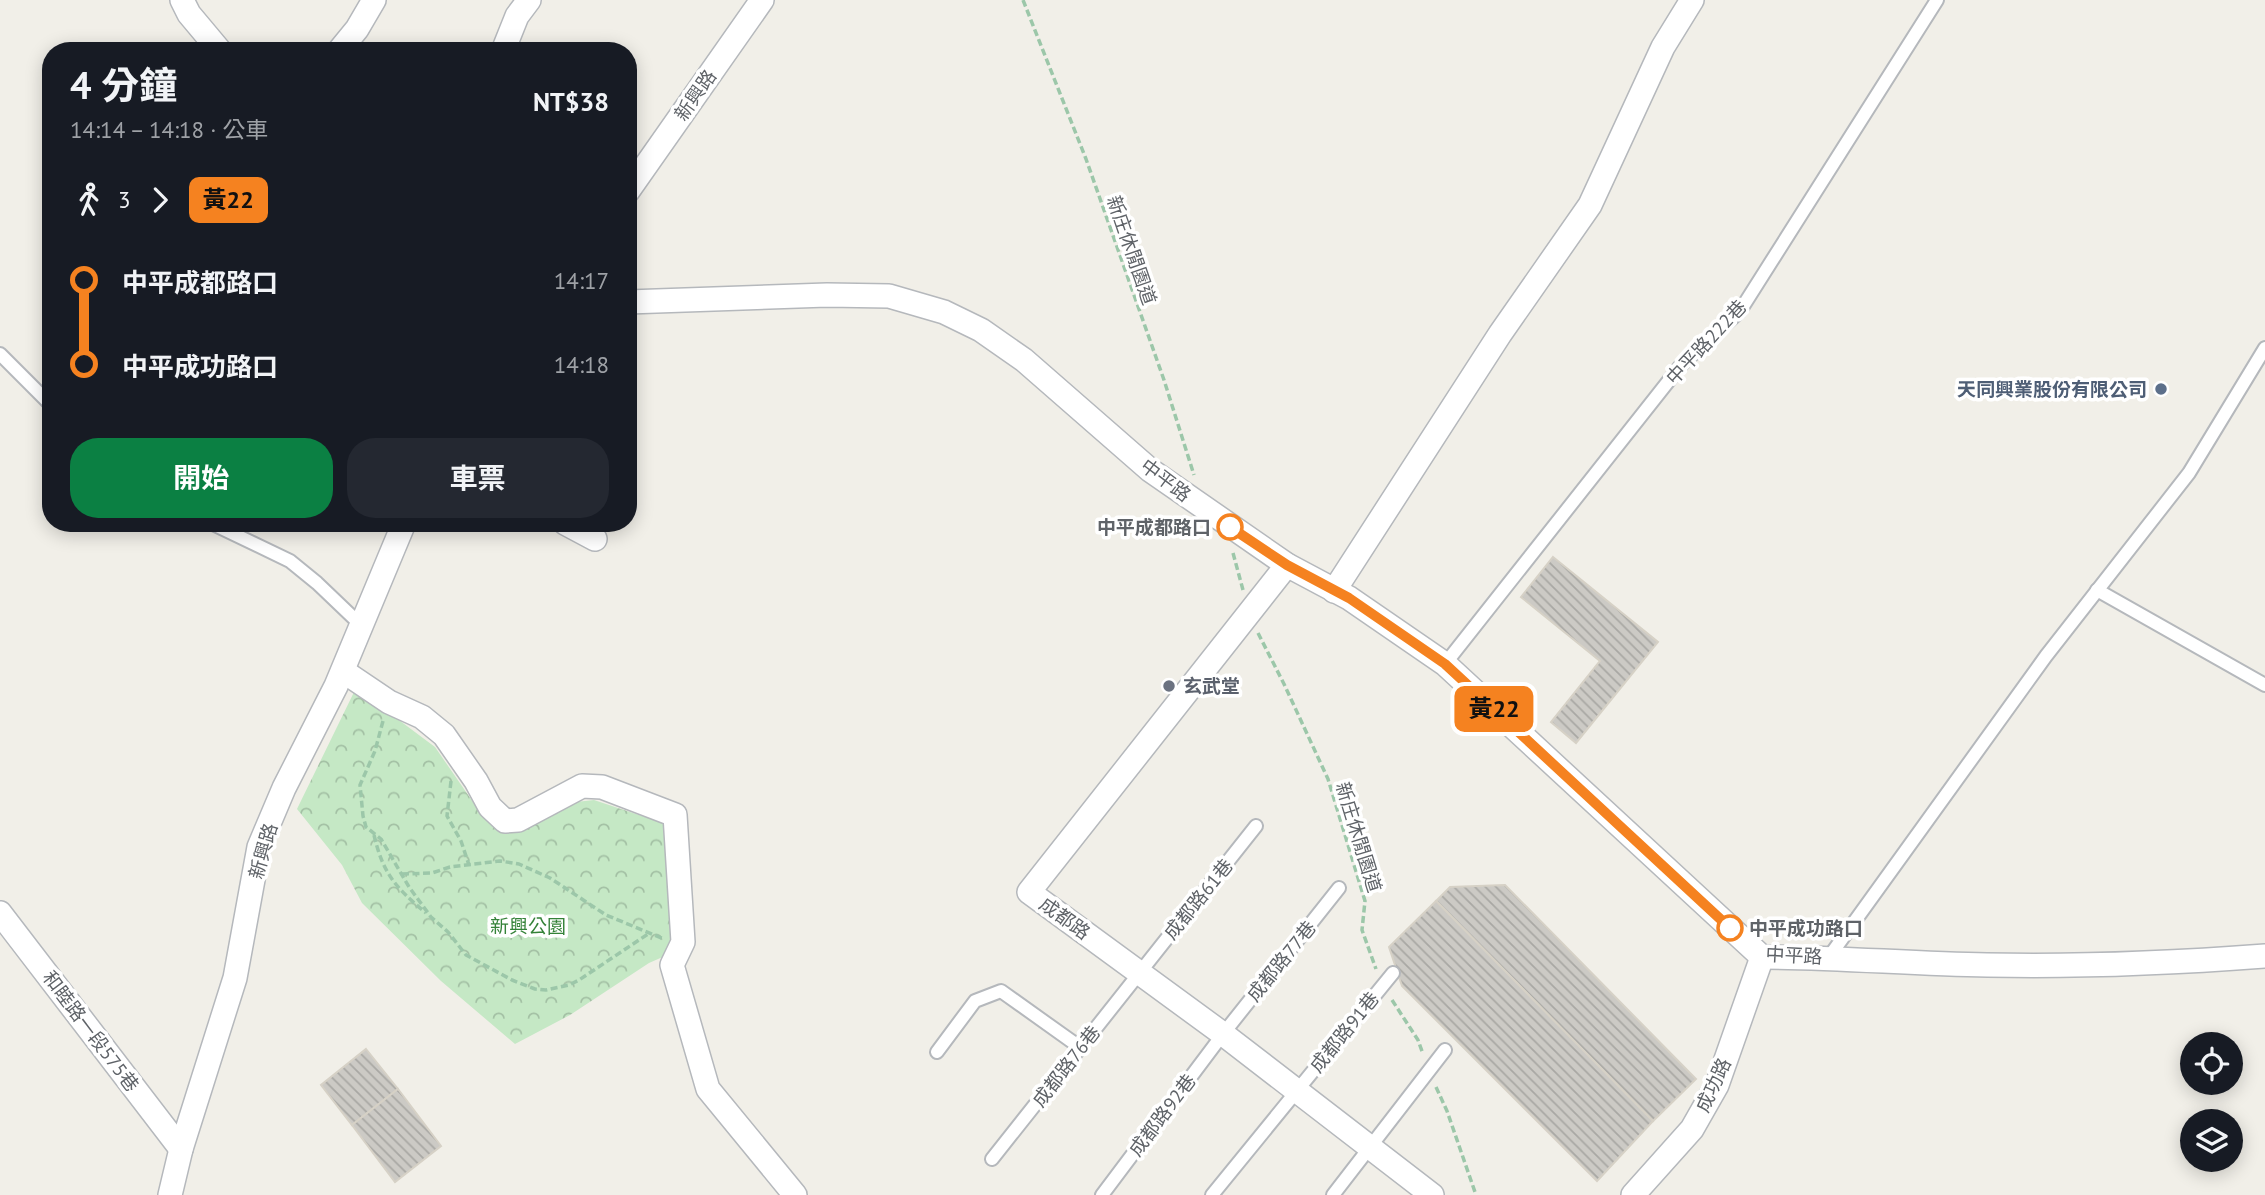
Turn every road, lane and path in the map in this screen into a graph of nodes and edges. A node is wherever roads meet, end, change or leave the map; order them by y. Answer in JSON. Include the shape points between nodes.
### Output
{"nodes":[{"id":1,"x":182,"y":0,"type":"edge"},
{"id":2,"x":374,"y":0,"type":"edge"},
{"id":3,"x":762,"y":0,"type":"edge"},
{"id":4,"x":1023,"y":0,"type":"edge"},
{"id":5,"x":1692,"y":0,"type":"edge"},
{"id":6,"x":1937,"y":0,"type":"edge"},
{"id":7,"x":527,"y":1,"type":"edge"},
{"id":8,"x":212,"y":42,"type":"edge"},
{"id":9,"x":346,"y":42,"type":"edge"},
{"id":10,"x":507,"y":42,"type":"edge"},
{"id":11,"x":637,"y":178,"type":"edge"},
{"id":12,"x":637,"y":302,"type":"edge"},
{"id":13,"x":2265,"y":348,"type":"edge"},
{"id":14,"x":0,"y":354,"type":"edge"},
{"id":15,"x":42,"y":396,"type":"edge"},
{"id":16,"x":1195,"y":478,"type":"dead end"},
{"id":17,"x":1226,"y":524,"type":"junction"},
{"id":18,"x":230,"y":532,"type":"edge"},
{"id":19,"x":400,"y":532,"type":"edge"},
{"id":20,"x":582,"y":532,"type":"edge"},
{"id":21,"x":596,"y":539,"type":"dead end"},
{"id":22,"x":1287,"y":565,"type":"junction"},
{"id":23,"x":2097,"y":590,"type":"junction"},
{"id":24,"x":1334,"y":591,"type":"junction"},
{"id":25,"x":1248,"y":614,"type":"junction"},
{"id":26,"x":362,"y":626,"type":"junction"},
{"id":27,"x":1445,"y":664,"type":"junction"},
{"id":28,"x":343,"y":671,"type":"junction"},
{"id":29,"x":2265,"y":685,"type":"edge"},
{"id":30,"x":389,"y":702,"type":"junction"},
{"id":31,"x":459,"y":755,"type":"junction"},
{"id":32,"x":1256,"y":826,"type":"dead end"},
{"id":33,"x":374,"y":833,"type":"junction"},
{"id":34,"x":469,"y":865,"type":"junction"},
{"id":35,"x":401,"y":874,"type":"junction"},
{"id":36,"x":1339,"y":888,"type":"dead end"},
{"id":37,"x":0,"y":913,"type":"edge"},
{"id":38,"x":431,"y":917,"type":"junction"},
{"id":39,"x":648,"y":934,"type":"junction"},
{"id":40,"x":683,"y":942,"type":"junction"},
{"id":41,"x":2265,"y":956,"type":"edge"},
{"id":42,"x":1762,"y":957,"type":"junction"},
{"id":43,"x":1829,"y":957,"type":"junction"},
{"id":44,"x":1139,"y":972,"type":"junction"},
{"id":45,"x":1393,"y":973,"type":"dead end"},
{"id":46,"x":1382,"y":986,"type":"junction"},
{"id":47,"x":1223,"y":1034,"type":"junction"},
{"id":48,"x":1082,"y":1048,"type":"junction"},
{"id":49,"x":1446,"y":1050,"type":"dead end"},
{"id":50,"x":937,"y":1052,"type":"dead end"},
{"id":51,"x":1428,"y":1072,"type":"junction"},
{"id":52,"x":1296,"y":1090,"type":"junction"},
{"id":53,"x":1368,"y":1147,"type":"junction"},
{"id":54,"x":181,"y":1149,"type":"junction"},
{"id":55,"x":992,"y":1159,"type":"dead end"},
{"id":56,"x":170,"y":1195,"type":"edge"},
{"id":57,"x":795,"y":1195,"type":"edge"},
{"id":58,"x":1102,"y":1195,"type":"edge"},
{"id":59,"x":1212,"y":1195,"type":"edge"},
{"id":60,"x":1333,"y":1195,"type":"edge"},
{"id":61,"x":1432,"y":1195,"type":"edge"},
{"id":62,"x":1476,"y":1195,"type":"edge"},
{"id":63,"x":1633,"y":1195,"type":"edge"}],
"edges":[{"from":1,"to":8,"type":"street"},
{"from":2,"to":9,"type":"street"},
{"from":3,"to":11,"type":"street","name":"新興路"},
{"from":4,"to":16,"type":"path","name":"新庄休閒園道","via":[[1086,159]]},
{"from":5,"to":24,"type":"street","via":[[1662,47],[1590,205],[1500,334]]},
{"from":6,"to":27,"type":"lane","name":"中平路222巷","via":[[1740,311],[1682,364]]},
{"from":7,"to":10,"type":"street"},
{"from":12,"to":17,"type":"street","name":"中平路","via":[[889,296],[944,312],[981,330],[1024,360],[1150,470]]},
{"from":13,"to":23,"type":"lane","via":[[2189,472]]},
{"from":14,"to":15,"type":"lane"},
{"from":17,"to":22,"type":"street","name":"中平路"},
{"from":17,"to":25,"type":"path","name":"新庄休閒園道"},
{"from":18,"to":26,"type":"lane","via":[[290,561]]},
{"from":19,"to":26,"type":"street","name":"新興路"},
{"from":20,"to":21,"type":"street"},
{"from":22,"to":24,"type":"street","name":"中平路"},
{"from":22,"to":25,"type":"street","name":"成都路"},
{"from":23,"to":29,"type":"lane"},
{"from":23,"to":43,"type":"lane"},
{"from":24,"to":27,"type":"street","name":"中平路"},
{"from":25,"to":44,"type":"street","name":"成都路","via":[[1029,892]]},
{"from":25,"to":46,"type":"path","name":"新庄休閒園道","via":[[1328,779],[1365,901],[1362,930]]},
{"from":26,"to":28,"type":"street","name":"新興路"},
{"from":27,"to":42,"type":"street","name":"中平路"},
{"from":28,"to":30,"type":"street"},
{"from":28,"to":54,"type":"street","name":"新興路","via":[[259,847],[236,978]]},
{"from":30,"to":31,"type":"street","via":[[422,718],[444,735]]},
{"from":30,"to":33,"type":"path","via":[[360,785],[366,827]]},
{"from":31,"to":34,"type":"path","via":[[447,816]]},
{"from":31,"to":40,"type":"street","via":[[490,807],[505,821],[518,820],[582,786],[602,787],[675,815]]},
{"from":32,"to":44,"type":"lane","name":"成都路61巷"},
{"from":33,"to":35,"type":"path"},
{"from":33,"to":38,"type":"path","via":[[391,880]]},
{"from":34,"to":35,"type":"path"},
{"from":34,"to":39,"type":"path","via":[[519,864]]},
{"from":35,"to":38,"type":"path"},
{"from":36,"to":47,"type":"lane","name":"成都路77巷"},
{"from":37,"to":54,"type":"street","name":"和睦路一段575巷"},
{"from":38,"to":39,"type":"path","via":[[466,955],[512,980],[546,990],[579,980]]},
{"from":39,"to":40,"type":"path"},
{"from":40,"to":57,"type":"street","via":[[672,965],[708,1089]]},
{"from":41,"to":43,"type":"street","name":"中平路","via":[[2149,964],[1999,965]]},
{"from":42,"to":43,"type":"street","name":"中平路"},
{"from":42,"to":63,"type":"street","name":"成功路","via":[[1717,1085],[1692,1129]]},
{"from":44,"to":47,"type":"street","name":"成都路"},
{"from":44,"to":48,"type":"lane","name":"成都路76巷"},
{"from":45,"to":46,"type":"lane","name":"成都路91巷"},
{"from":46,"to":51,"type":"path","name":"新庄休閒園道","via":[[1418,1040]]},
{"from":46,"to":52,"type":"lane","name":"成都路91巷"},
{"from":47,"to":52,"type":"street","name":"成都路"},
{"from":47,"to":58,"type":"lane","name":"成都路92巷"},
{"from":48,"to":50,"type":"lane","via":[[1001,991],[975,1002]]},
{"from":48,"to":55,"type":"lane","name":"成都路76巷"},
{"from":49,"to":51,"type":"lane"},
{"from":51,"to":53,"type":"lane"},
{"from":51,"to":62,"type":"path","name":"新庄休閒園道","via":[[1447,1111]]},
{"from":52,"to":53,"type":"street","name":"成都路"},
{"from":52,"to":59,"type":"lane","name":"成都路91巷"},
{"from":53,"to":60,"type":"lane"},
{"from":53,"to":61,"type":"street","name":"成都路"},
{"from":54,"to":56,"type":"street","name":"新興路"}]}
